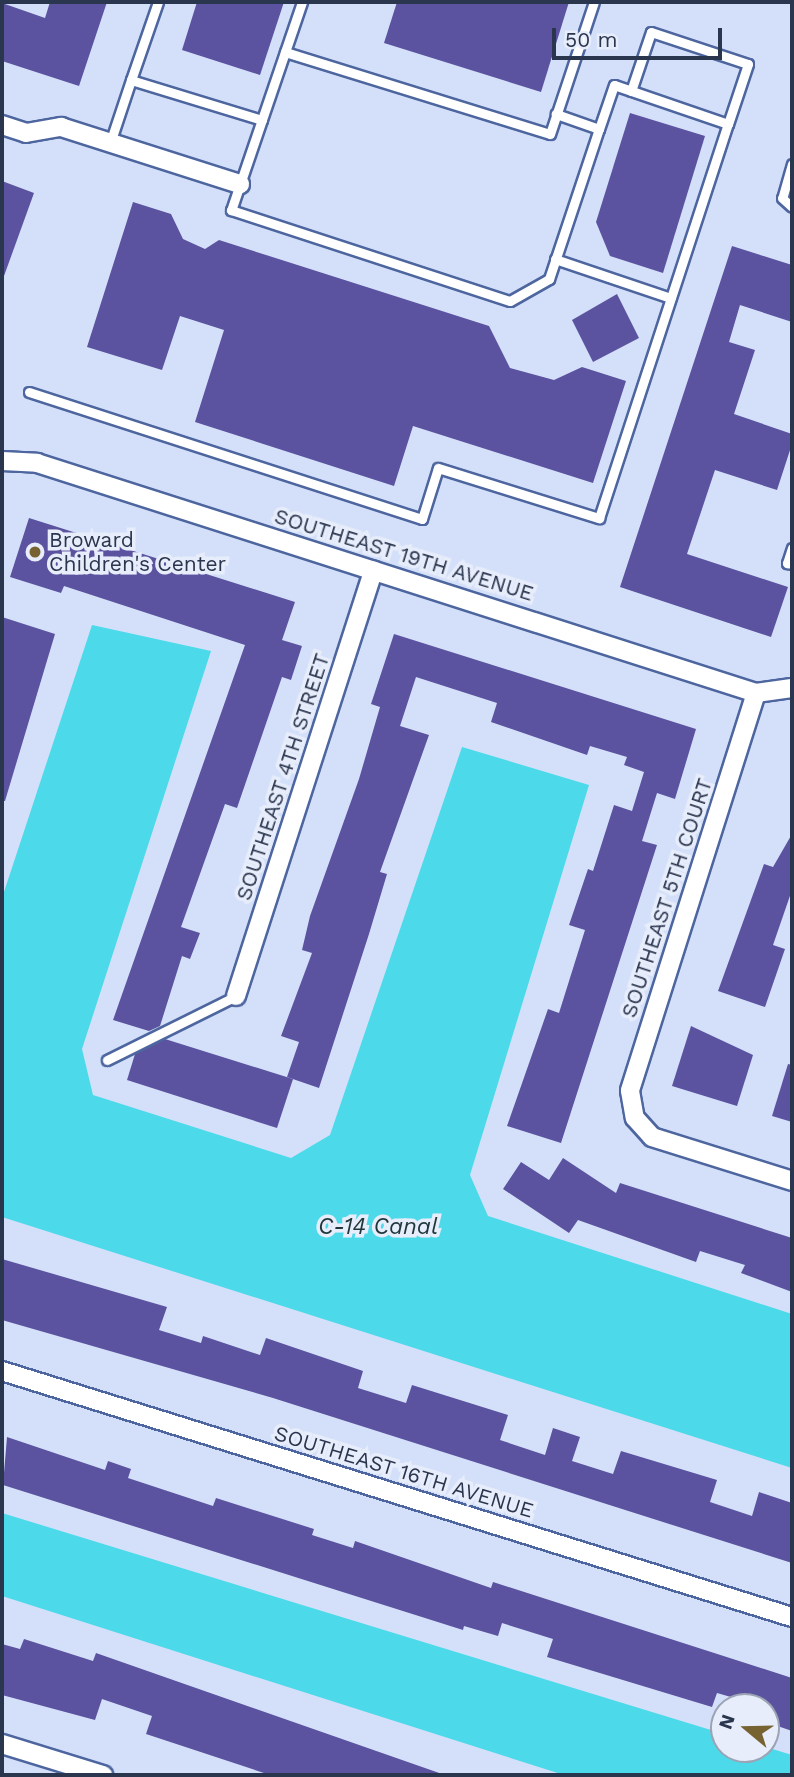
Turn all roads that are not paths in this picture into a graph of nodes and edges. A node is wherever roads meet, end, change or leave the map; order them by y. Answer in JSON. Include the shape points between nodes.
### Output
{"nodes":[{"id":1,"x":158,"y":2,"type":"edge"},
{"id":2,"x":302,"y":2,"type":"edge"},
{"id":3,"x":594,"y":2,"type":"edge"},
{"id":4,"x":285,"y":52,"type":"junction"},
{"id":5,"x":131,"y":80,"type":"junction"},
{"id":6,"x":631,"y":91,"type":"junction"},
{"id":7,"x":556,"y":114,"type":"junction"},
{"id":8,"x":262,"y":120,"type":"junction"},
{"id":9,"x":729,"y":124,"type":"junction"},
{"id":10,"x":2,"y":125,"type":"edge"},
{"id":11,"x":599,"y":129,"type":"junction"},
{"id":12,"x":110,"y":143,"type":"junction"},
{"id":13,"x":792,"y":164,"type":"edge"},
{"id":14,"x":240,"y":184,"type":"junction"},
{"id":15,"x":792,"y":208,"type":"edge"},
{"id":16,"x":555,"y":260,"type":"junction"},
{"id":17,"x":671,"y":298,"type":"junction"},
{"id":18,"x":29,"y":392,"type":"dead end"},
{"id":19,"x":2,"y":461,"type":"edge"},
{"id":20,"x":792,"y":548,"type":"edge"},
{"id":21,"x":792,"y":564,"type":"edge"},
{"id":22,"x":373,"y":571,"type":"junction"},
{"id":23,"x":792,"y":688,"type":"edge"},
{"id":24,"x":756,"y":693,"type":"junction"},
{"id":25,"x":236,"y":996,"type":"joint"},
{"id":26,"x":107,"y":1060,"type":"dead end"},
{"id":27,"x":792,"y":1181,"type":"edge"},
{"id":28,"x":2,"y":1371,"type":"edge"},
{"id":29,"x":792,"y":1617,"type":"edge"},
{"id":30,"x":2,"y":1744,"type":"edge"},
{"id":31,"x":103,"y":1775,"type":"edge"}],
"edges":[{"from":1,"to":5,"type":"lane"},
{"from":2,"to":4,"type":"lane"},
{"from":3,"to":7,"type":"lane"},
{"from":4,"to":7,"type":"lane","via":[[550,134]]},
{"from":4,"to":8,"type":"lane"},
{"from":5,"to":8,"type":"lane"},
{"from":5,"to":12,"type":"lane"},
{"from":6,"to":9,"type":"lane"},
{"from":6,"to":9,"type":"lane","via":[[651,32],[748,64]]},
{"from":6,"to":11,"type":"lane","via":[[614,85]]},
{"from":7,"to":11,"type":"lane"},
{"from":8,"to":14,"type":"lane"},
{"from":9,"to":17,"type":"lane"},
{"from":10,"to":12,"type":"street","via":[[26,133],[61,127]]},
{"from":11,"to":16,"type":"lane"},
{"from":12,"to":14,"type":"street"},
{"from":13,"to":15,"type":"lane","via":[[782,198]]},
{"from":14,"to":16,"type":"lane","via":[[231,210],[510,301],[549,279]]},
{"from":16,"to":17,"type":"lane"},
{"from":17,"to":18,"type":"lane","via":[[599,518],[438,468],[422,519]]},
{"from":19,"to":22,"type":"street","name":"SOUTHEAST 19TH AVENUE","via":[[37,463]]},
{"from":20,"to":21,"type":"lane","via":[[787,563]]},
{"from":22,"to":24,"type":"street","name":"SOUTHEAST 19TH AVENUE"},
{"from":22,"to":25,"type":"street","name":"SOUTHEAST 4TH STREET"},
{"from":23,"to":24,"type":"street","name":"SOUTHEAST 19TH AVENUE"},
{"from":24,"to":27,"type":"street","name":"SOUTHEAST 5TH COURT","via":[[630,1091],[635,1118],[652,1136]]},
{"from":25,"to":26,"type":"lane"},
{"from":28,"to":29,"type":"street","name":"SOUTHEAST 16TH AVENUE"},
{"from":30,"to":31,"type":"street"}]}
